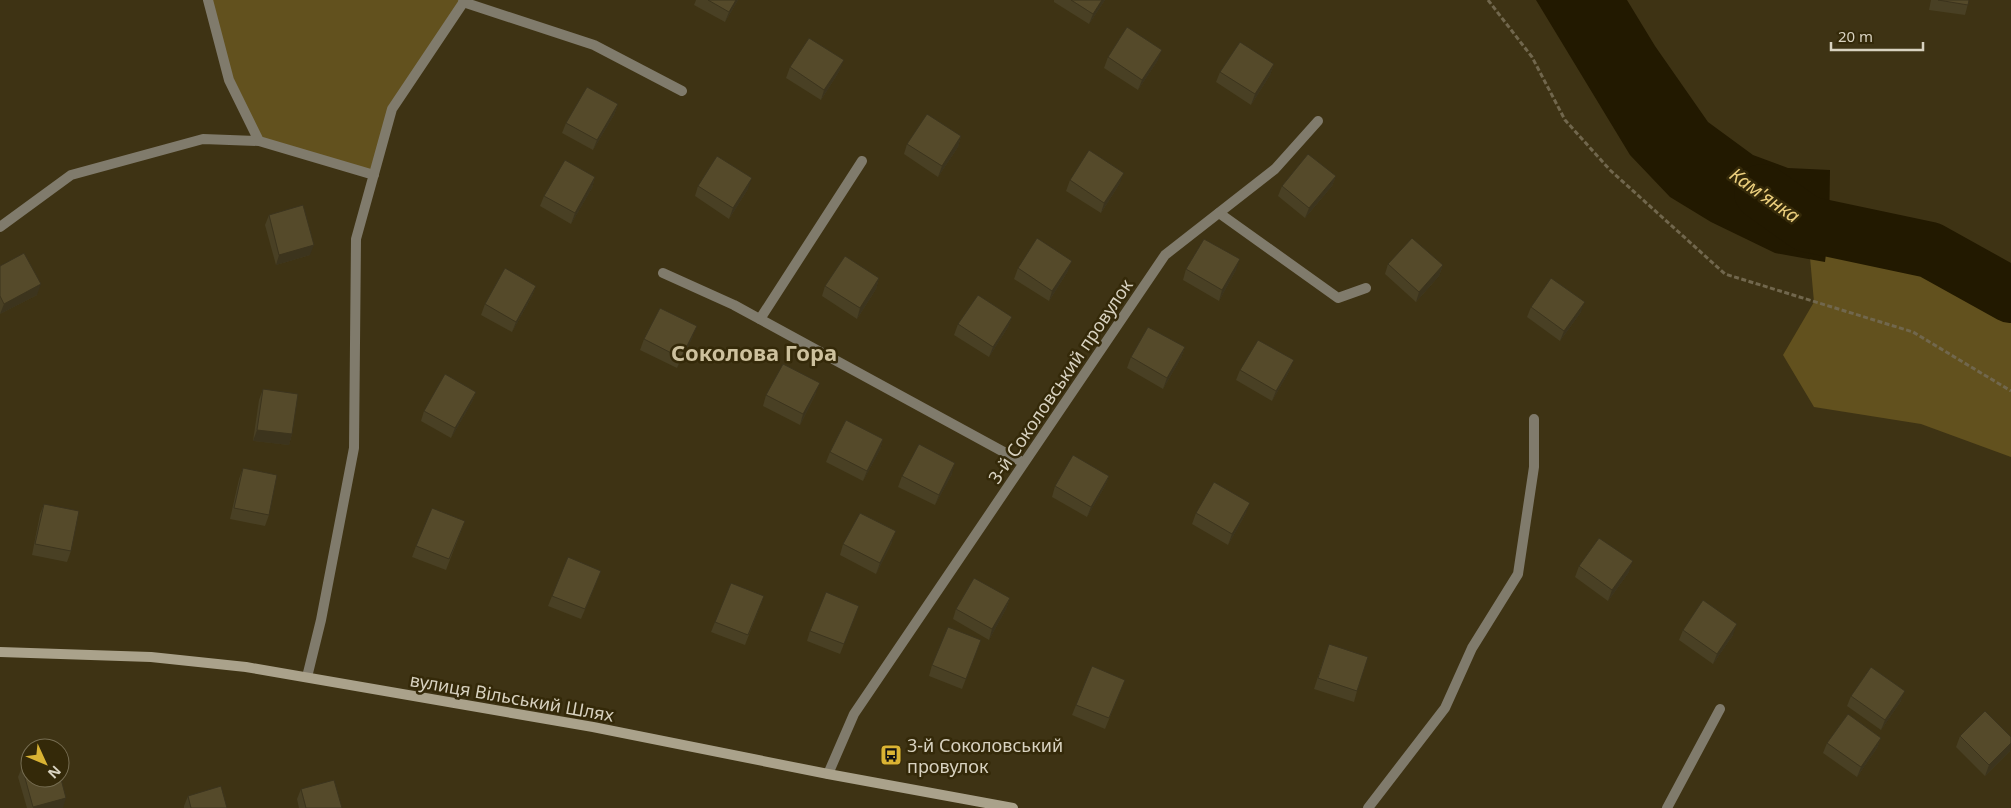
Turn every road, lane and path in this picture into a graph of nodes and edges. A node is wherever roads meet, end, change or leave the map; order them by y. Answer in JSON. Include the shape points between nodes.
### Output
{"nodes":[{"id":1,"x":208,"y":0,"type":"edge"},
{"id":2,"x":1488,"y":0,"type":"edge"},
{"id":3,"x":464,"y":1,"type":"edge"},
{"id":4,"x":682,"y":91,"type":"dead end"},
{"id":5,"x":1318,"y":121,"type":"dead end"},
{"id":6,"x":259,"y":141,"type":"junction"},
{"id":7,"x":862,"y":161,"type":"dead end"},
{"id":8,"x":374,"y":175,"type":"junction"},
{"id":9,"x":1219,"y":213,"type":"junction"},
{"id":10,"x":0,"y":227,"type":"edge"},
{"id":11,"x":663,"y":273,"type":"dead end"},
{"id":12,"x":1366,"y":288,"type":"dead end"},
{"id":13,"x":760,"y":319,"type":"junction"},
{"id":14,"x":2011,"y":391,"type":"edge"},
{"id":15,"x":1534,"y":419,"type":"dead end"},
{"id":16,"x":1024,"y":463,"type":"junction"},
{"id":17,"x":0,"y":652,"type":"edge"},
{"id":18,"x":307,"y":677,"type":"junction"},
{"id":19,"x":1720,"y":709,"type":"dead end"},
{"id":20,"x":828,"y":774,"type":"junction"},
{"id":21,"x":1013,"y":808,"type":"edge"},
{"id":22,"x":1368,"y":808,"type":"edge"},
{"id":23,"x":1667,"y":808,"type":"edge"}],
"edges":[{"from":1,"to":6,"type":"street","via":[[229,80]]},
{"from":2,"to":14,"type":"path","via":[[1532,57],[1566,120],[1610,170],[1725,274],[1914,332]]},
{"from":3,"to":4,"type":"street","via":[[594,45]]},
{"from":3,"to":8,"type":"street","via":[[392,109]]},
{"from":5,"to":9,"type":"street","name":"3-й Соколовський провулок","via":[[1275,169]]},
{"from":6,"to":8,"type":"street"},
{"from":6,"to":10,"type":"street","via":[[203,139],[71,175]]},
{"from":7,"to":13,"type":"street"},
{"from":8,"to":18,"type":"street","via":[[356,239],[354,448]]},
{"from":9,"to":12,"type":"street","via":[[1338,298]]},
{"from":9,"to":16,"type":"street","name":"3-й Соколовський провулок","via":[[1165,255]]},
{"from":11,"to":13,"type":"street"},
{"from":13,"to":16,"type":"street"},
{"from":15,"to":22,"type":"street","via":[[1534,467],[1518,574],[1472,648],[1445,708]]},
{"from":16,"to":20,"type":"street","name":"3-й Соколовський провулок","via":[[854,714]]},
{"from":17,"to":18,"type":"street","name":"вулиця Вільський Шлях","via":[[151,657],[246,666]]},
{"from":18,"to":20,"type":"street","name":"вулиця Вільський Шлях","via":[[594,727]]},
{"from":19,"to":23,"type":"street"},
{"from":20,"to":21,"type":"street","name":"вулиця Вільський Шлях"}]}
